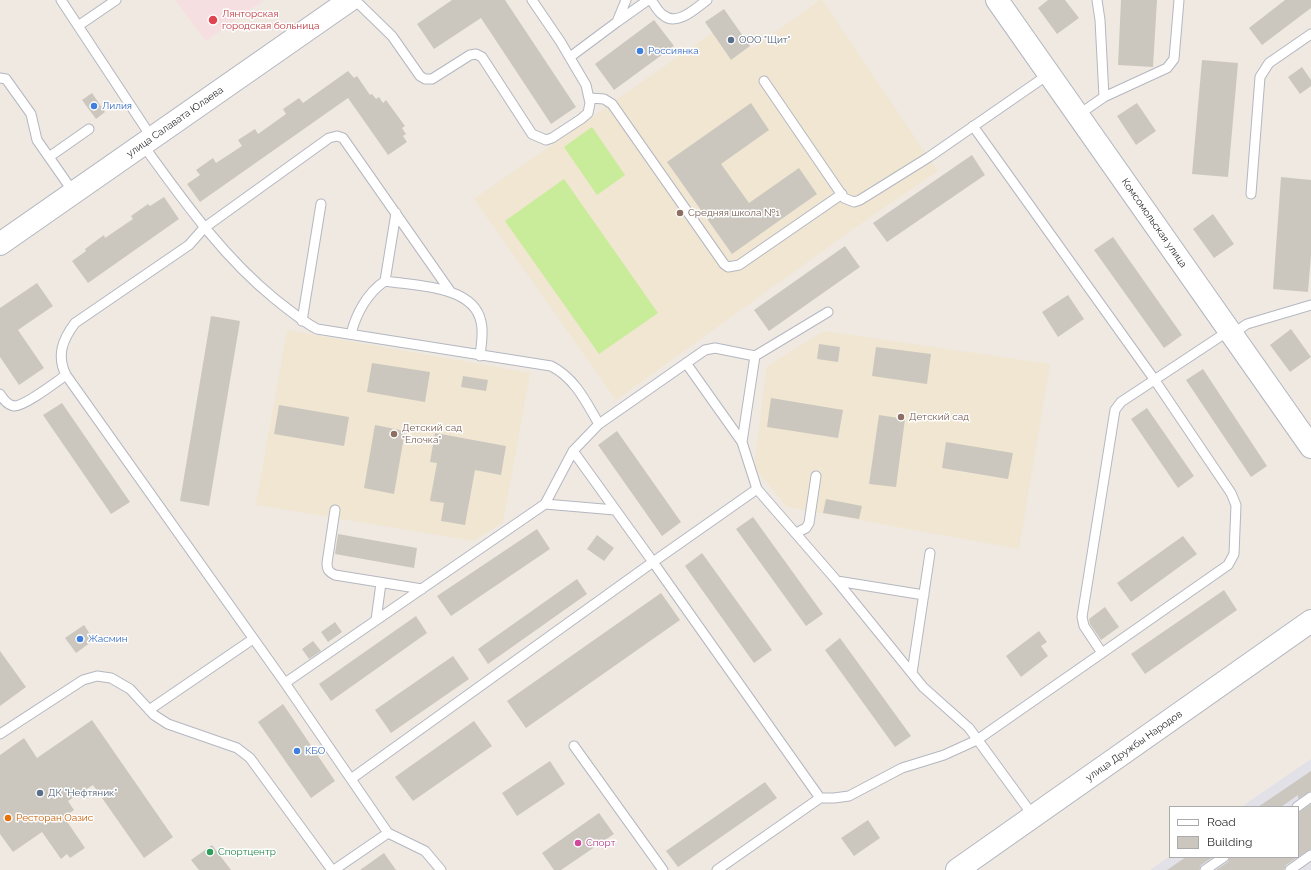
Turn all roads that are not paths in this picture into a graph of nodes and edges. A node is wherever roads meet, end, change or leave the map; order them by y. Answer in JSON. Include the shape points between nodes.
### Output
{"nodes":[{"id":1,"x":60,"y":0,"type":"edge"},
{"id":2,"x":116,"y":0,"type":"edge"},
{"id":3,"x":350,"y":0,"type":"edge"},
{"id":4,"x":355,"y":0,"type":"edge"},
{"id":5,"x":532,"y":0,"type":"edge"},
{"id":6,"x":626,"y":0,"type":"edge"},
{"id":7,"x":650,"y":0,"type":"edge"},
{"id":8,"x":707,"y":0,"type":"edge"},
{"id":9,"x":997,"y":0,"type":"edge"},
{"id":10,"x":1097,"y":0,"type":"edge"},
{"id":11,"x":1179,"y":0,"type":"edge"},
{"id":12,"x":617,"y":22,"type":"junction"},
{"id":13,"x":78,"y":26,"type":"junction"},
{"id":14,"x":1311,"y":34,"type":"edge"},
{"id":15,"x":570,"y":57,"type":"junction"},
{"id":16,"x":1049,"y":74,"type":"junction"},
{"id":17,"x":0,"y":78,"type":"edge"},
{"id":18,"x":764,"y":81,"type":"dead end"},
{"id":19,"x":1104,"y":97,"type":"junction"},
{"id":20,"x":590,"y":98,"type":"junction"},
{"id":21,"x":1078,"y":115,"type":"junction"},
{"id":22,"x":973,"y":126,"type":"junction"},
{"id":23,"x":89,"y":129,"type":"dead end"},
{"id":24,"x":148,"y":141,"type":"junction"},
{"id":25,"x":49,"y":157,"type":"junction"},
{"id":26,"x":74,"y":193,"type":"junction"},
{"id":27,"x":842,"y":194,"type":"junction"},
{"id":28,"x":1251,"y":194,"type":"dead end"},
{"id":29,"x":321,"y":204,"type":"dead end"},
{"id":30,"x":396,"y":213,"type":"junction"},
{"id":31,"x":204,"y":228,"type":"junction"},
{"id":32,"x":0,"y":244,"type":"edge"},
{"id":33,"x":385,"y":281,"type":"junction"},
{"id":34,"x":450,"y":291,"type":"junction"},
{"id":35,"x":1311,"y":305,"type":"edge"},
{"id":36,"x":828,"y":312,"type":"dead end"},
{"id":37,"x":302,"y":321,"type":"junction"},
{"id":38,"x":1231,"y":332,"type":"junction"},
{"id":39,"x":351,"y":334,"type":"junction"},
{"id":40,"x":480,"y":356,"type":"junction"},
{"id":41,"x":755,"y":356,"type":"junction"},
{"id":42,"x":686,"y":364,"type":"junction"},
{"id":43,"x":66,"y":375,"type":"junction"},
{"id":44,"x":1154,"y":379,"type":"junction"},
{"id":45,"x":0,"y":394,"type":"edge"},
{"id":46,"x":599,"y":424,"type":"junction"},
{"id":47,"x":742,"y":442,"type":"junction"},
{"id":48,"x":1311,"y":446,"type":"edge"},
{"id":49,"x":573,"y":451,"type":"junction"},
{"id":50,"x":816,"y":476,"type":"dead end"},
{"id":51,"x":757,"y":489,"type":"junction"},
{"id":52,"x":545,"y":504,"type":"junction"},
{"id":53,"x":335,"y":510,"type":"dead end"},
{"id":54,"x":615,"y":510,"type":"junction"},
{"id":55,"x":796,"y":533,"type":"junction"},
{"id":56,"x":930,"y":553,"type":"dead end"},
{"id":57,"x":653,"y":562,"type":"junction"},
{"id":58,"x":838,"y":581,"type":"junction"},
{"id":59,"x":381,"y":582,"type":"junction"},
{"id":60,"x":422,"y":589,"type":"junction"},
{"id":61,"x":924,"y":595,"type":"junction"},
{"id":62,"x":376,"y":620,"type":"junction"},
{"id":63,"x":1311,"y":621,"type":"edge"},
{"id":64,"x":253,"y":639,"type":"junction"},
{"id":65,"x":1102,"y":653,"type":"junction"},
{"id":66,"x":912,"y":673,"type":"junction"},
{"id":67,"x":285,"y":683,"type":"junction"},
{"id":68,"x":149,"y":710,"type":"junction"},
{"id":69,"x":0,"y":734,"type":"edge"},
{"id":70,"x":977,"y":740,"type":"junction"},
{"id":71,"x":574,"y":746,"type":"dead end"},
{"id":72,"x":351,"y":779,"type":"junction"},
{"id":73,"x":1311,"y":797,"type":"edge"},
{"id":74,"x":820,"y":798,"type":"junction"},
{"id":75,"x":1298,"y":806,"type":"edge"},
{"id":76,"x":1034,"y":817,"type":"junction"},
{"id":77,"x":388,"y":833,"type":"junction"},
{"id":78,"x":1311,"y":855,"type":"edge"},
{"id":79,"x":1223,"y":858,"type":"edge"},
{"id":80,"x":333,"y":870,"type":"edge"},
{"id":81,"x":440,"y":870,"type":"edge"},
{"id":82,"x":663,"y":870,"type":"edge"},
{"id":83,"x":717,"y":870,"type":"edge"},
{"id":84,"x":957,"y":870,"type":"edge"},
{"id":85,"x":1205,"y":870,"type":"edge"},
{"id":86,"x":1290,"y":870,"type":"edge"}],
"edges":[{"from":1,"to":13,"type":"lane"},
{"from":2,"to":13,"type":"lane"},
{"from":3,"to":24,"type":"street","name":"улица Салавата Юлаева"},
{"from":4,"to":20,"type":"lane","via":[[392,36],[420,76],[425,79],[432,79],[470,55],[482,57],[532,134],[538,138],[552,138],[581,119],[588,113]]},
{"from":5,"to":15,"type":"lane"},
{"from":6,"to":12,"type":"lane"},
{"from":7,"to":8,"type":"lane","via":[[670,19],[685,16]]},
{"from":7,"to":12,"type":"lane"},
{"from":9,"to":16,"type":"street","name":"Комсомольская улица"},
{"from":10,"to":19,"type":"lane"},
{"from":11,"to":19,"type":"lane","via":[[1172,64]]},
{"from":12,"to":15,"type":"lane"},
{"from":13,"to":24,"type":"lane"},
{"from":14,"to":28,"type":"lane","via":[[1269,63],[1260,77]]},
{"from":15,"to":20,"type":"lane","via":[[586,85]]},
{"from":16,"to":21,"type":"street","name":"Комсомольская улица"},
{"from":16,"to":22,"type":"lane"},
{"from":17,"to":25,"type":"lane","via":[[6,79],[31,114],[37,140]]},
{"from":18,"to":27,"type":"lane"},
{"from":19,"to":21,"type":"lane"},
{"from":20,"to":27,"type":"lane","via":[[604,99],[612,104],[728,267],[739,265]]},
{"from":21,"to":38,"type":"street","name":"Комсомольская улица"},
{"from":22,"to":27,"type":"lane","via":[[860,200],[848,201]]},
{"from":22,"to":44,"type":"lane"},
{"from":23,"to":25,"type":"lane"},
{"from":24,"to":26,"type":"street","name":"улица Салавата Юлаева"},
{"from":24,"to":31,"type":"lane"},
{"from":25,"to":26,"type":"lane"},
{"from":26,"to":32,"type":"street","name":"улица Салавата Юлаева"},
{"from":29,"to":37,"type":"lane"},
{"from":30,"to":31,"type":"lane","via":[[343,138],[337,136],[329,138]]},
{"from":30,"to":33,"type":"lane"},
{"from":30,"to":34,"type":"lane"},
{"from":31,"to":37,"type":"lane","via":[[253,281]]},
{"from":31,"to":43,"type":"lane","via":[[189,246],[75,323],[67,334],[60,353],[61,366]]},
{"from":33,"to":34,"type":"lane"},
{"from":33,"to":39,"type":"lane","via":[[377,286],[360,309]]},
{"from":34,"to":40,"type":"lane","via":[[464,297],[481,320],[483,330]]},
{"from":35,"to":38,"type":"lane","via":[[1247,324]]},
{"from":36,"to":41,"type":"lane"},
{"from":37,"to":39,"type":"lane","via":[[317,329]]},
{"from":38,"to":44,"type":"lane"},
{"from":38,"to":48,"type":"street","name":"Комсомольская улица"},
{"from":39,"to":40,"type":"lane"},
{"from":40,"to":46,"type":"lane","via":[[552,366],[562,372],[575,386]]},
{"from":41,"to":42,"type":"lane","via":[[715,348],[705,350]]},
{"from":41,"to":47,"type":"lane"},
{"from":42,"to":46,"type":"lane"},
{"from":42,"to":47,"type":"lane"},
{"from":43,"to":45,"type":"lane","via":[[16,406],[9,404]]},
{"from":43,"to":64,"type":"lane"},
{"from":44,"to":65,"type":"lane","via":[[1121,402],[1116,410],[1082,617],[1084,626]]},
{"from":44,"to":65,"type":"lane","via":[[1231,493],[1236,505],[1234,554],[1228,565]]},
{"from":46,"to":49,"type":"lane"},
{"from":47,"to":51,"type":"lane"},
{"from":49,"to":52,"type":"lane"},
{"from":49,"to":54,"type":"lane"},
{"from":50,"to":55,"type":"lane","via":[[809,523],[806,528]]},
{"from":51,"to":55,"type":"lane"},
{"from":51,"to":57,"type":"lane"},
{"from":52,"to":54,"type":"lane"},
{"from":52,"to":60,"type":"lane"},
{"from":53,"to":59,"type":"lane","via":[[327,569],[335,575]]},
{"from":54,"to":57,"type":"lane"},
{"from":55,"to":58,"type":"lane"},
{"from":56,"to":61,"type":"lane"},
{"from":57,"to":72,"type":"lane"},
{"from":57,"to":74,"type":"lane"},
{"from":58,"to":61,"type":"lane"},
{"from":58,"to":66,"type":"lane"},
{"from":59,"to":60,"type":"lane"},
{"from":59,"to":62,"type":"lane"},
{"from":60,"to":62,"type":"lane"},
{"from":61,"to":66,"type":"lane"},
{"from":62,"to":67,"type":"lane"},
{"from":63,"to":76,"type":"street","name":"улица Дружбы Народов"},
{"from":64,"to":67,"type":"lane"},
{"from":64,"to":68,"type":"lane"},
{"from":65,"to":70,"type":"lane"},
{"from":66,"to":70,"type":"lane","via":[[923,687],[969,728]]},
{"from":67,"to":72,"type":"lane"},
{"from":68,"to":69,"type":"lane","via":[[130,689],[111,678],[97,676],[83,680]]},
{"from":68,"to":80,"type":"lane","via":[[168,724],[237,748],[250,758]]},
{"from":70,"to":74,"type":"lane","via":[[944,755],[902,768],[849,796]]},
{"from":70,"to":76,"type":"lane"},
{"from":71,"to":82,"type":"lane"},
{"from":72,"to":77,"type":"lane"},
{"from":73,"to":75,"type":"lane"},
{"from":74,"to":83,"type":"lane"},
{"from":76,"to":84,"type":"street","name":"улица Дружбы Народов"},
{"from":77,"to":80,"type":"lane"},
{"from":77,"to":81,"type":"lane","via":[[425,851]]},
{"from":78,"to":86,"type":"lane"},
{"from":79,"to":85,"type":"lane"}]}
